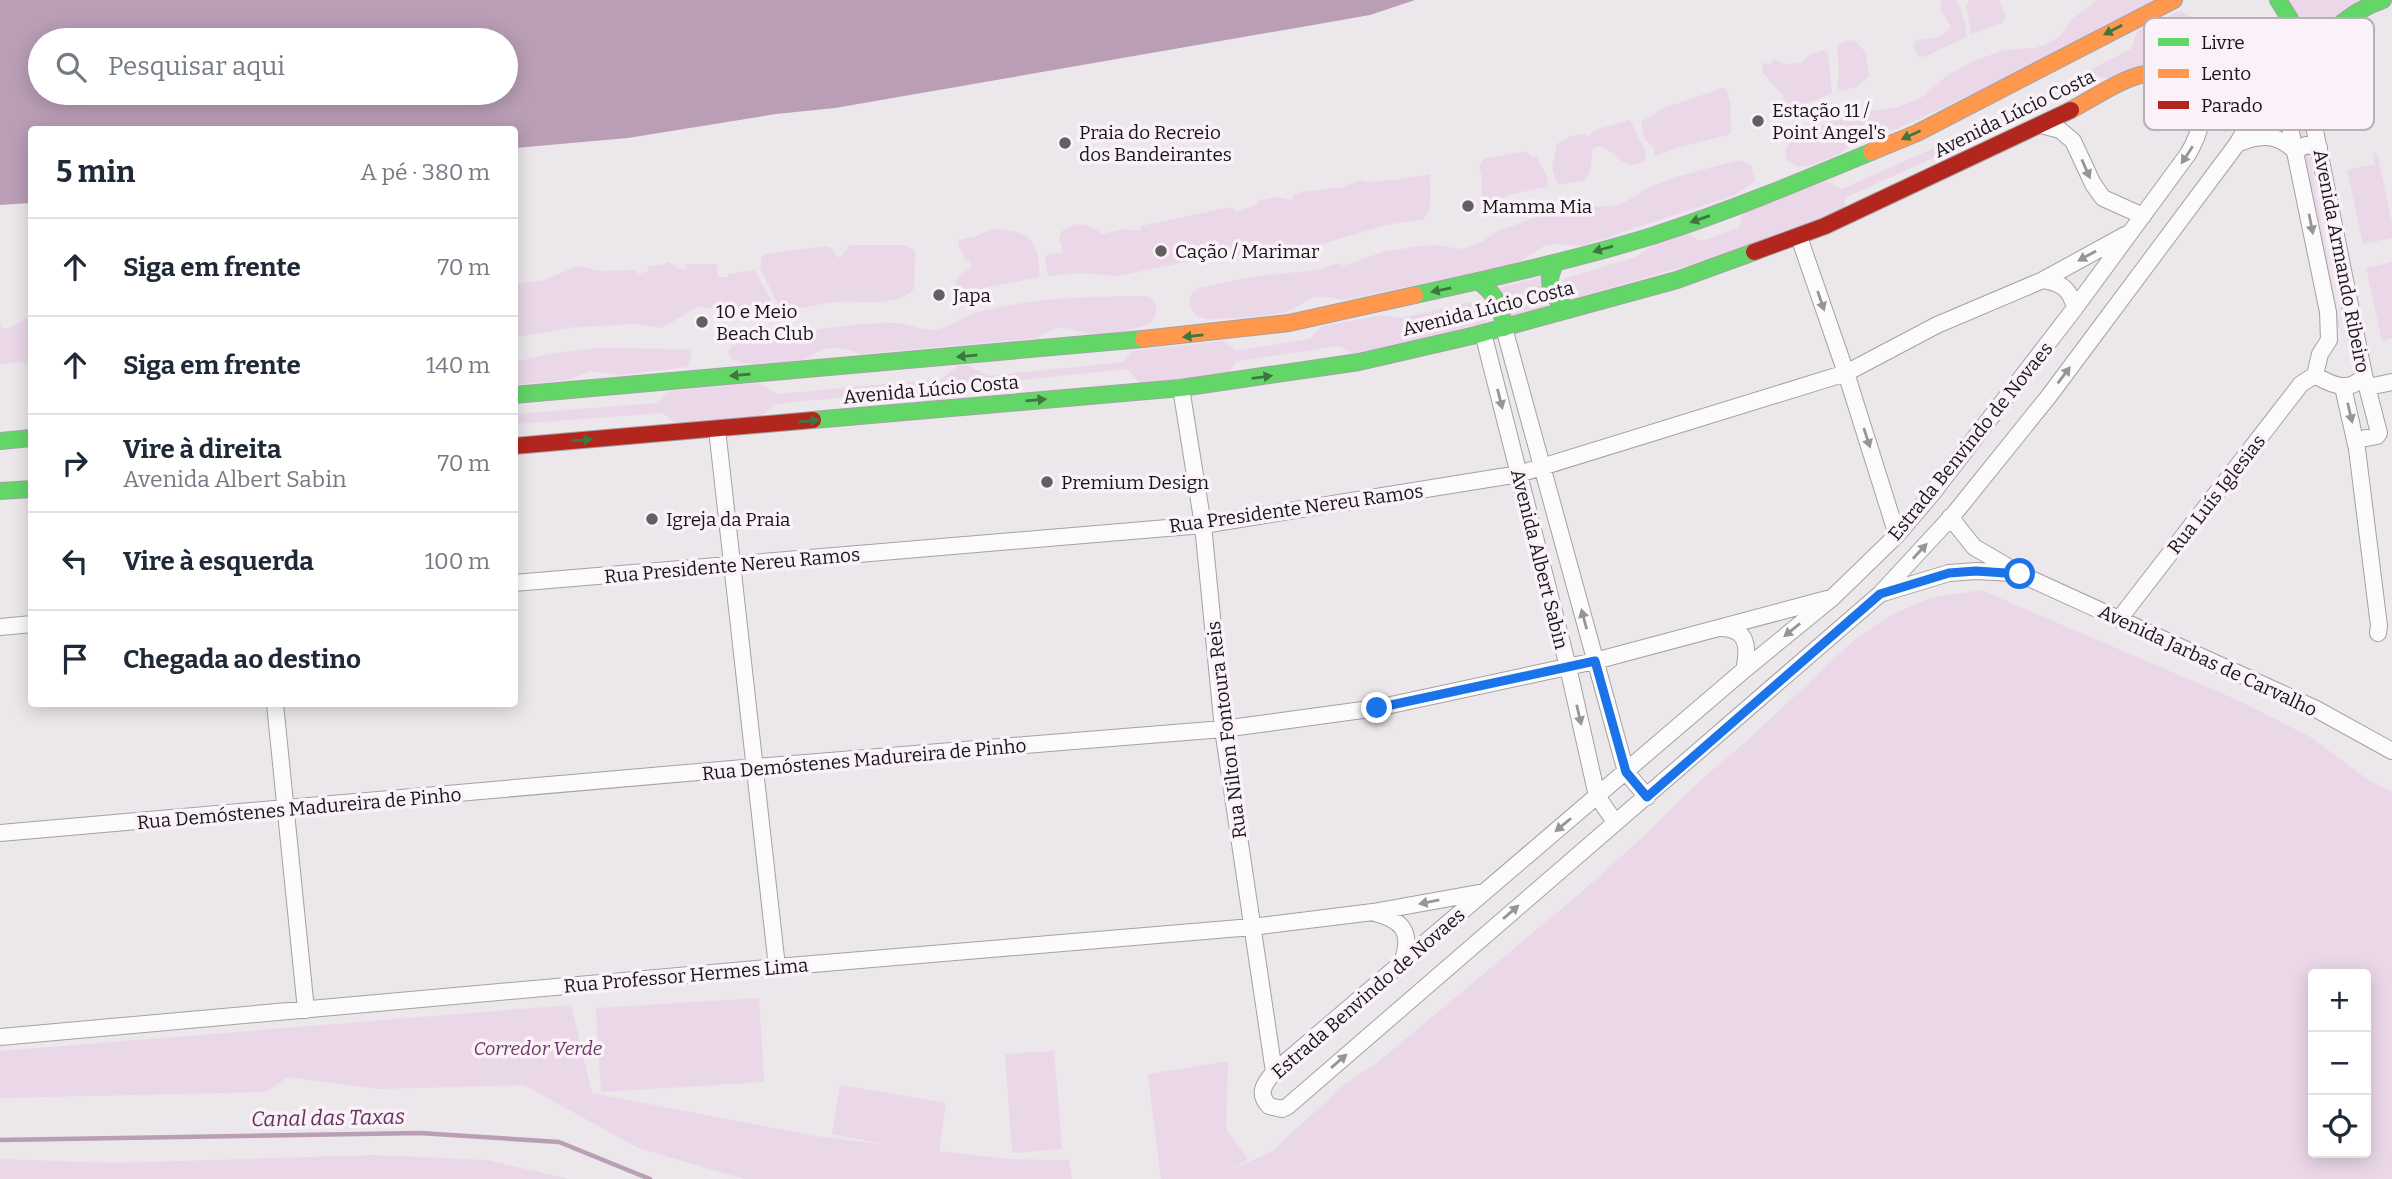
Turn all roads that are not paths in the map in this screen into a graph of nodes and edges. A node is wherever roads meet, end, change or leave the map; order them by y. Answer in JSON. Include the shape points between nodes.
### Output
{"nodes":[{"id":1,"x":2174,"y":0,"type":"edge"},
{"id":2,"x":2278,"y":0,"type":"edge"},
{"id":3,"x":2383,"y":0,"type":"edge"},
{"id":4,"x":2289,"y":18,"type":"edge"},
{"id":5,"x":2347,"y":18,"type":"edge"},
{"id":6,"x":2144,"y":75,"type":"edge"},
{"id":7,"x":2040,"y":125,"type":"junction"},
{"id":8,"x":2200,"y":130,"type":"edge"},
{"id":9,"x":2245,"y":130,"type":"edge"},
{"id":10,"x":2290,"y":130,"type":"edge"},
{"id":11,"x":2315,"y":130,"type":"edge"},
{"id":12,"x":2237,"y":144,"type":"junction"},
{"id":13,"x":2319,"y":148,"type":"junction"},
{"id":14,"x":2295,"y":151,"type":"junction"},
{"id":15,"x":2323,"y":170,"type":"junction"},
{"id":16,"x":2301,"y":177,"type":"junction"},
{"id":17,"x":2143,"y":216,"type":"junction"},
{"id":18,"x":2132,"y":231,"type":"junction"},
{"id":19,"x":1800,"y":237,"type":"junction"},
{"id":20,"x":1555,"y":263,"type":"junction"},
{"id":21,"x":2043,"y":280,"type":"junction"},
{"id":22,"x":1479,"y":282,"type":"junction"},
{"id":23,"x":2075,"y":308,"type":"junction"},
{"id":24,"x":1568,"y":310,"type":"junction"},
{"id":25,"x":1504,"y":328,"type":"junction"},
{"id":26,"x":1483,"y":333,"type":"junction"},
{"id":27,"x":2356,"y":336,"type":"junction"},
{"id":28,"x":2329,"y":340,"type":"junction"},
{"id":29,"x":1846,"y":373,"type":"junction"},
{"id":30,"x":2315,"y":375,"type":"junction"},
{"id":31,"x":2366,"y":381,"type":"junction"},
{"id":32,"x":2392,"y":382,"type":"edge"},
{"id":33,"x":2343,"y":387,"type":"junction"},
{"id":34,"x":1181,"y":388,"type":"junction"},
{"id":35,"x":518,"y":395,"type":"edge"},
{"id":36,"x":717,"y":429,"type":"junction"},
{"id":37,"x":28,"y":438,"type":"edge"},
{"id":38,"x":2356,"y":440,"type":"junction"},
{"id":39,"x":0,"y":441,"type":"edge"},
{"id":40,"x":518,"y":446,"type":"edge"},
{"id":41,"x":1544,"y":468,"type":"junction"},
{"id":42,"x":1519,"y":474,"type":"junction"},
{"id":43,"x":28,"y":489,"type":"edge"},
{"id":44,"x":0,"y":491,"type":"edge"},
{"id":45,"x":1950,"y":517,"type":"junction"},
{"id":46,"x":1203,"y":525,"type":"junction"},
{"id":47,"x":1897,"y":535,"type":"junction"},
{"id":48,"x":731,"y":566,"type":"junction"},
{"id":49,"x":2020,"y":574,"type":"junction"},
{"id":50,"x":518,"y":583,"type":"edge"},
{"id":51,"x":1880,"y":594,"type":"junction"},
{"id":52,"x":1832,"y":598,"type":"junction"},
{"id":53,"x":2120,"y":618,"type":"junction"},
{"id":54,"x":28,"y":624,"type":"edge"},
{"id":55,"x":0,"y":627,"type":"edge"},
{"id":56,"x":1718,"y":628,"type":"junction"},
{"id":57,"x":2378,"y":633,"type":"dead end"},
{"id":58,"x":1595,"y":661,"type":"junction"},
{"id":59,"x":1568,"y":667,"type":"junction"},
{"id":60,"x":1744,"y":670,"type":"junction"},
{"id":61,"x":275,"y":707,"type":"edge"},
{"id":62,"x":1223,"y":729,"type":"junction"},
{"id":63,"x":2392,"y":751,"type":"edge"},
{"id":64,"x":755,"y":767,"type":"junction"},
{"id":65,"x":1626,"y":772,"type":"junction"},
{"id":66,"x":1597,"y":796,"type":"junction"},
{"id":67,"x":1647,"y":797,"type":"junction"},
{"id":68,"x":286,"y":809,"type":"junction"},
{"id":69,"x":1615,"y":822,"type":"junction"},
{"id":70,"x":0,"y":833,"type":"edge"},
{"id":71,"x":1486,"y":891,"type":"junction"},
{"id":72,"x":1373,"y":912,"type":"junction"},
{"id":73,"x":1252,"y":927,"type":"junction"},
{"id":74,"x":1402,"y":962,"type":"junction"},
{"id":75,"x":777,"y":967,"type":"junction"},
{"id":76,"x":306,"y":1010,"type":"junction"},
{"id":77,"x":0,"y":1037,"type":"edge"},
{"id":78,"x":1274,"y":1072,"type":"junction"}],
"edges":[{"from":1,"to":20,"type":"main road","name":"Avenida Lúcio Costa","one_way":true,"via":[[1917,133],[1808,180],[1651,236]]},
{"from":2,"to":4,"type":"main road"},
{"from":3,"to":5,"type":"main road"},
{"from":6,"to":7,"type":"main road","name":"Avenida Lúcio Costa"},
{"from":7,"to":17,"type":"street","one_way":true,"via":[[2060,130],[2073,141],[2103,198]]},
{"from":7,"to":19,"type":"main road","name":"Avenida Lúcio Costa"},
{"from":8,"to":17,"type":"street","name":"Estrada Benvindo de Novaes","one_way":true},
{"from":9,"to":12,"type":"street","name":"Estrada Benvindo de Novaes"},
{"from":10,"to":14,"type":"street","name":"Avenida Armando Ribeiro"},
{"from":11,"to":13,"type":"street","name":"Avenida Armando Ribeiro"},
{"from":12,"to":14,"type":"street","via":[[2269,136]]},
{"from":45,"to":12,"type":"street","name":"Estrada Benvindo de Novaes","one_way":true,"via":[[2049,396]]},
{"from":13,"to":14,"type":"street","via":[[2306,145]]},
{"from":13,"to":15,"type":"street","name":"Avenida Armando Ribeiro"},
{"from":14,"to":16,"type":"street","name":"Avenida Armando Ribeiro"},
{"from":15,"to":16,"type":"street","via":[[2313,178]]},
{"from":15,"to":27,"type":"street","name":"Avenida Armando Ribeiro"},
{"from":16,"to":28,"type":"street","name":"Avenida Armando Ribeiro","one_way":true,"via":[[2328,312]]},
{"from":17,"to":18,"type":"street","name":"Estrada Benvindo de Novaes"},
{"from":18,"to":21,"type":"street","name":"Rua Presidente Nereu Ramos","one_way":true},
{"from":18,"to":23,"type":"street","name":"Estrada Benvindo de Novaes"},
{"from":19,"to":24,"type":"main road","name":"Avenida Lúcio Costa","via":[[1677,280]]},
{"from":19,"to":29,"type":"street","one_way":true},
{"from":20,"to":22,"type":"main road","name":"Avenida Lúcio Costa"},
{"from":20,"to":24,"type":"main road","via":[[1551,293]]},
{"from":21,"to":23,"type":"street","via":[[2069,290]]},
{"from":21,"to":29,"type":"street","name":"Rua Presidente Nereu Ramos","via":[[1937,325]]},
{"from":22,"to":25,"type":"main road","via":[[1500,302]]},
{"from":22,"to":35,"type":"main road","name":"Avenida Lúcio Costa","one_way":true,"via":[[1289,323],[1204,334]]},
{"from":23,"to":47,"type":"street","name":"Estrada Benvindo de Novaes"},
{"from":24,"to":25,"type":"main road","name":"Avenida Lúcio Costa"},
{"from":25,"to":26,"type":"main road","name":"Avenida Lúcio Costa"},
{"from":25,"to":41,"type":"street","name":"Avenida Albert Sabin"},
{"from":34,"to":26,"type":"main road","name":"Avenida Lúcio Costa","one_way":true,"via":[[1359,362]]},
{"from":26,"to":42,"type":"street","name":"Avenida Albert Sabin","one_way":true},
{"from":27,"to":28,"type":"street"},
{"from":27,"to":31,"type":"street","name":"Avenida Armando Ribeiro"},
{"from":28,"to":30,"type":"street","name":"Avenida Armando Ribeiro"},
{"from":29,"to":41,"type":"street","name":"Rua Presidente Nereu Ramos"},
{"from":29,"to":47,"type":"street","one_way":true},
{"from":30,"to":33,"type":"street","name":"Avenida Armando Ribeiro"},
{"from":30,"to":53,"type":"street","name":"Rua Luís Iglesias","via":[[2301,384]]},
{"from":31,"to":32,"type":"street"},
{"from":31,"to":33,"type":"street"},
{"from":31,"to":38,"type":"street","name":"Avenida Armando Ribeiro","via":[[2379,434]]},
{"from":33,"to":38,"type":"street","name":"Avenida Armando Ribeiro","one_way":true},
{"from":36,"to":34,"type":"main road","name":"Avenida Lúcio Costa","one_way":true},
{"from":34,"to":46,"type":"street","name":"Rua Nilton Fontoura Reis"},
{"from":40,"to":36,"type":"main road","name":"Avenida Lúcio Costa","one_way":true},
{"from":36,"to":48,"type":"street"},
{"from":37,"to":39,"type":"main road"},
{"from":38,"to":57,"type":"street","name":"Avenida Armando Ribeiro"},
{"from":41,"to":42,"type":"street","name":"Rua Presidente Nereu Ramos"},
{"from":58,"to":41,"type":"street","name":"Avenida Albert Sabin","one_way":true},
{"from":42,"to":46,"type":"street","name":"Rua Presidente Nereu Ramos"},
{"from":42,"to":59,"type":"street","name":"Avenida Albert Sabin"},
{"from":43,"to":44,"type":"main road"},
{"from":45,"to":49,"type":"street","name":"Avenida Jarbas de Carvalho","via":[[1974,547]]},
{"from":51,"to":45,"type":"street","name":"Estrada Benvindo de Novaes","one_way":true},
{"from":46,"to":48,"type":"street","name":"Rua Presidente Nereu Ramos"},
{"from":46,"to":62,"type":"street","name":"Rua Nilton Fontoura Reis"},
{"from":47,"to":52,"type":"street","name":"Estrada Benvindo de Novaes"},
{"from":48,"to":50,"type":"street","name":"Rua Presidente Nereu Ramos"},
{"from":48,"to":64,"type":"street"},
{"from":49,"to":51,"type":"street","name":"Avenida Jarbas de Carvalho","via":[[1949,573]]},
{"from":49,"to":53,"type":"street","name":"Avenida Jarbas de Carvalho"},
{"from":51,"to":67,"type":"street","name":"Estrada Benvindo de Novaes"},
{"from":52,"to":56,"type":"street","name":"Rua Demóstenes Madureira de Pinho"},
{"from":52,"to":60,"type":"street","name":"Estrada Benvindo de Novaes","one_way":true},
{"from":53,"to":63,"type":"street","name":"Avenida Jarbas de Carvalho","via":[[2316,709]]},
{"from":54,"to":55,"type":"street"},
{"from":56,"to":58,"type":"street","name":"Rua Demóstenes Madureira de Pinho"},
{"from":56,"to":60,"type":"street","via":[[1732,628],[1741,634],[1748,654]]},
{"from":58,"to":59,"type":"street","name":"Rua Demóstenes Madureira de Pinho"},
{"from":58,"to":65,"type":"street","name":"Avenida Albert Sabin"},
{"from":59,"to":62,"type":"street","name":"Rua Demóstenes Madureira de Pinho","via":[[1377,708]]},
{"from":59,"to":66,"type":"street","name":"Avenida Albert Sabin","one_way":true},
{"from":60,"to":65,"type":"street","name":"Estrada Benvindo de Novaes"},
{"from":61,"to":68,"type":"street"},
{"from":62,"to":64,"type":"street","name":"Rua Demóstenes Madureira de Pinho"},
{"from":62,"to":73,"type":"street","name":"Rua Nilton Fontoura Reis"},
{"from":64,"to":68,"type":"street","name":"Rua Demóstenes Madureira de Pinho"},
{"from":64,"to":75,"type":"street"},
{"from":65,"to":66,"type":"street","name":"Estrada Benvindo de Novaes"},
{"from":65,"to":67,"type":"street","name":"Avenida Albert Sabin"},
{"from":66,"to":69,"type":"street","name":"Avenida Albert Sabin"},
{"from":66,"to":71,"type":"street","name":"Estrada Benvindo de Novaes","one_way":true},
{"from":67,"to":69,"type":"street","name":"Estrada Benvindo de Novaes"},
{"from":68,"to":70,"type":"street","name":"Rua Demóstenes Madureira de Pinho"},
{"from":68,"to":76,"type":"street"},
{"from":78,"to":69,"type":"street","name":"Estrada Benvindo de Novaes","one_way":true,"via":[[1262,1095],[1269,1106],[1282,1109]]},
{"from":71,"to":72,"type":"street","name":"Rua Professor Hermes Lima","one_way":true},
{"from":71,"to":74,"type":"street","name":"Estrada Benvindo de Novaes"},
{"from":72,"to":73,"type":"street","name":"Rua Professor Hermes Lima"},
{"from":72,"to":74,"type":"street","via":[[1398,921],[1404,929],[1407,942]]},
{"from":73,"to":75,"type":"street","name":"Rua Professor Hermes Lima"},
{"from":73,"to":78,"type":"street","name":"Rua Nilton Fontoura Reis"},
{"from":74,"to":78,"type":"street","name":"Estrada Benvindo de Novaes"},
{"from":75,"to":76,"type":"street","name":"Rua Professor Hermes Lima"},
{"from":76,"to":77,"type":"street","name":"Rua Professor Hermes Lima"}]}
